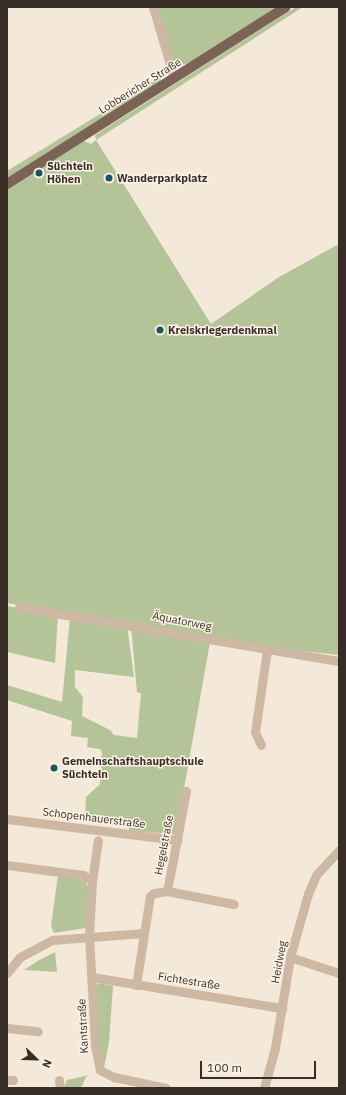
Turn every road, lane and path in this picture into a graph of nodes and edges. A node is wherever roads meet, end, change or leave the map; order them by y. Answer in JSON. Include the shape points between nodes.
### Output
{"nodes":[{"id":1,"x":153,"y":7,"type":"edge"},
{"id":2,"x":286,"y":7,"type":"edge"},
{"id":3,"x":174,"y":78,"type":"junction"},
{"id":4,"x":7,"y":184,"type":"edge"},
{"id":5,"x":19,"y":607,"type":"dead end"},
{"id":6,"x":267,"y":650,"type":"junction"},
{"id":7,"x":339,"y":661,"type":"edge"},
{"id":8,"x":261,"y":745,"type":"dead end"},
{"id":9,"x":186,"y":791,"type":"dead end"},
{"id":10,"x":7,"y":820,"type":"edge"},
{"id":11,"x":98,"y":840,"type":"dead end"},
{"id":12,"x":178,"y":840,"type":"junction"},
{"id":13,"x":339,"y":850,"type":"edge"},
{"id":14,"x":7,"y":865,"type":"edge"},
{"id":15,"x":92,"y":881,"type":"junction"},
{"id":16,"x":167,"y":891,"type":"junction"},
{"id":17,"x":234,"y":904,"type":"dead end"},
{"id":18,"x":144,"y":933,"type":"junction"},
{"id":19,"x":89,"y":936,"type":"junction"},
{"id":20,"x":290,"y":957,"type":"junction"},
{"id":21,"x":7,"y":971,"type":"edge"},
{"id":22,"x":339,"y":973,"type":"edge"},
{"id":23,"x":92,"y":977,"type":"junction"},
{"id":24,"x":136,"y":985,"type":"junction"},
{"id":25,"x":282,"y":1008,"type":"junction"},
{"id":26,"x":7,"y":1028,"type":"edge"},
{"id":27,"x":38,"y":1031,"type":"dead end"},
{"id":28,"x":166,"y":1088,"type":"edge"},
{"id":29,"x":264,"y":1088,"type":"edge"}],
"edges":[{"from":1,"to":3,"type":"street"},
{"from":2,"to":3,"type":"main road","name":"Lobbericher Straße"},
{"from":3,"to":4,"type":"main road","name":"Lobbericher Straße"},
{"from":5,"to":6,"type":"street","name":"Äquatorweg","via":[[131,624]]},
{"from":6,"to":7,"type":"street","name":"Äquatorweg"},
{"from":6,"to":8,"type":"street","via":[[255,732]]},
{"from":9,"to":12,"type":"street","name":"Hegelstraße"},
{"from":10,"to":12,"type":"street","name":"Schopenhauerstraße"},
{"from":11,"to":15,"type":"street","name":"Kantstraße"},
{"from":12,"to":16,"type":"street","name":"Hegelstraße"},
{"from":13,"to":20,"type":"street","name":"Heidweg","via":[[316,875]]},
{"from":14,"to":15,"type":"street","via":[[83,875]]},
{"from":15,"to":19,"type":"street","name":"Kantstraße"},
{"from":16,"to":17,"type":"street"},
{"from":16,"to":18,"type":"street","name":"Hegelstraße","via":[[150,896]]},
{"from":18,"to":19,"type":"street"},
{"from":18,"to":24,"type":"street","name":"Hegelstraße"},
{"from":19,"to":21,"type":"street","via":[[52,940],[20,956]]},
{"from":19,"to":23,"type":"street","name":"Kantstraße"},
{"from":20,"to":22,"type":"street"},
{"from":20,"to":25,"type":"street","name":"Heidweg"},
{"from":23,"to":24,"type":"street","name":"Fichtestraße"},
{"from":23,"to":28,"type":"street","name":"Kantstraße","via":[[96,1056],[100,1070],[114,1077]]},
{"from":24,"to":25,"type":"street","name":"Fichtestraße"},
{"from":25,"to":29,"type":"street","name":"Heidweg"},
{"from":26,"to":27,"type":"street"}]}
